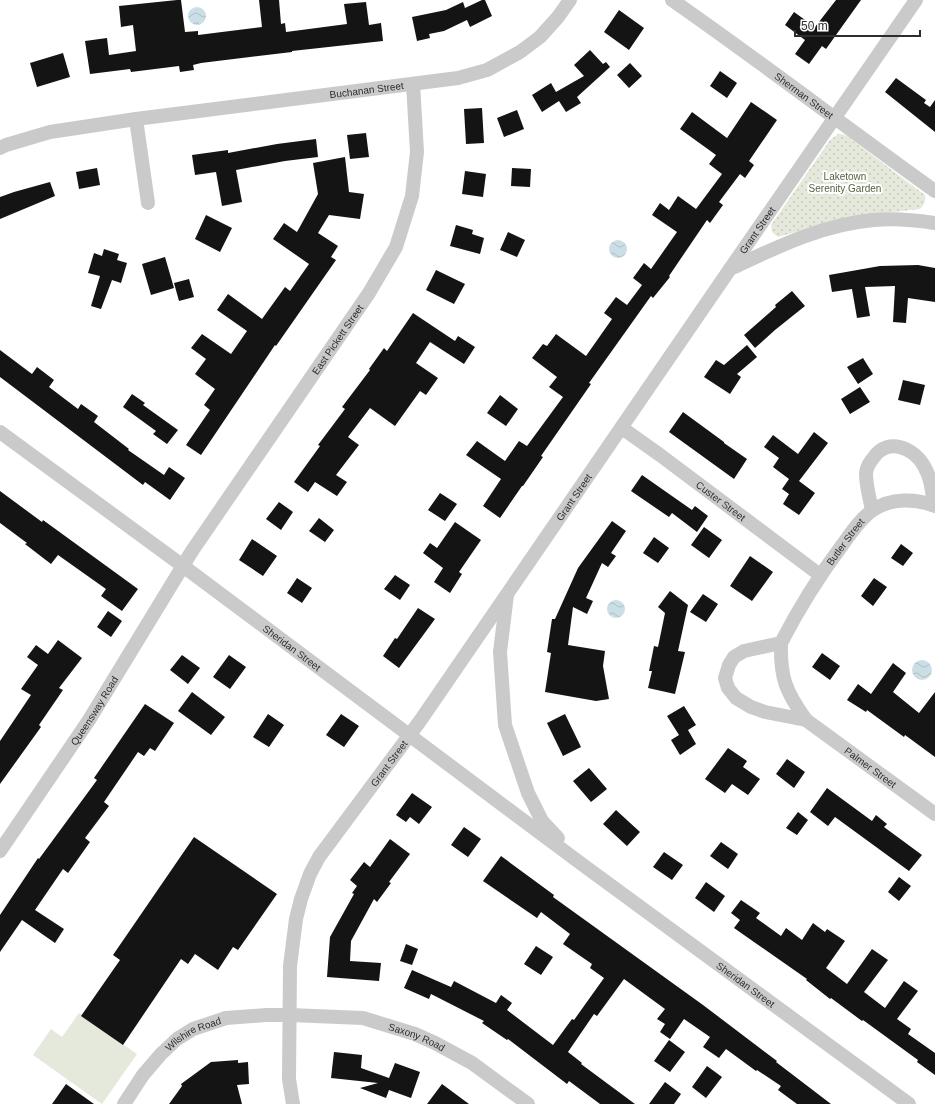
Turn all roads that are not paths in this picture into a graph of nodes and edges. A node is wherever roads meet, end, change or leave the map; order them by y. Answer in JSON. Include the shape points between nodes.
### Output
{"nodes":[{"id":1,"x":570,"y":0,"type":"edge"},
{"id":2,"x":672,"y":0,"type":"edge"},
{"id":3,"x":916,"y":0,"type":"edge"},
{"id":4,"x":413,"y":84,"type":"junction"},
{"id":5,"x":136,"y":118,"type":"junction"},
{"id":6,"x":834,"y":118,"type":"junction"},
{"id":7,"x":0,"y":148,"type":"edge"},
{"id":8,"x":935,"y":191,"type":"edge"},
{"id":9,"x":148,"y":203,"type":"dead end"},
{"id":10,"x":935,"y":223,"type":"edge"},
{"id":11,"x":730,"y":269,"type":"junction"},
{"id":12,"x":622,"y":428,"type":"junction"},
{"id":13,"x":0,"y":432,"type":"edge"},
{"id":14,"x":934,"y":506,"type":"edge"},
{"id":15,"x":872,"y":510,"type":"junction"},
{"id":16,"x":183,"y":566,"type":"junction"},
{"id":17,"x":820,"y":575,"type":"junction"},
{"id":18,"x":508,"y":592,"type":"junction"},
{"id":19,"x":781,"y":643,"type":"junction"},
{"id":20,"x":806,"y":720,"type":"junction"},
{"id":21,"x":410,"y":735,"type":"junction"},
{"id":22,"x":935,"y":814,"type":"edge"},
{"id":23,"x":0,"y":851,"type":"edge"},
{"id":24,"x":583,"y":865,"type":"junction"},
{"id":25,"x":290,"y":1015,"type":"junction"},
{"id":26,"x":124,"y":1104,"type":"edge"},
{"id":27,"x":293,"y":1104,"type":"edge"},
{"id":28,"x":528,"y":1104,"type":"edge"},
{"id":29,"x":909,"y":1104,"type":"edge"}],
"edges":[{"from":1,"to":4,"type":"street","name":"Buchanan Street","via":[[540,37],[520,52],[487,70],[458,78]]},
{"from":2,"to":6,"type":"street","name":"Sherman Street","via":[[778,74]]},
{"from":3,"to":6,"type":"street","name":"Grant Street"},
{"from":4,"to":5,"type":"street","name":"Buchanan Street"},
{"from":4,"to":16,"type":"street","name":"East Pickett Street","via":[[417,152],[412,196],[396,247],[369,293]]},
{"from":5,"to":7,"type":"street","name":"Buchanan Street","via":[[50,132]]},
{"from":5,"to":9,"type":"street"},
{"from":6,"to":8,"type":"street","name":"Sherman Street"},
{"from":6,"to":11,"type":"street","name":"Grant Street"},
{"from":10,"to":11,"type":"street","via":[[918,220],[874,220],[837,226],[783,245]]},
{"from":11,"to":12,"type":"street","name":"Grant Street"},
{"from":12,"to":17,"type":"street","name":"Custer Street"},
{"from":12,"to":18,"type":"street","name":"Grant Street"},
{"from":13,"to":16,"type":"street","name":"Sheridan Street"},
{"from":14,"to":15,"type":"street","name":"Butler Street","via":[[916,501],[902,501],[888,503]]},
{"from":14,"to":15,"type":"street","name":"Butler Street","via":[[924,466],[916,455],[905,448],[892,446],[875,455],[868,466],[866,473]]},
{"from":15,"to":17,"type":"street","name":"Butler Street","via":[[855,528]]},
{"from":16,"to":21,"type":"street","name":"Sheridan Street"},
{"from":16,"to":23,"type":"street","name":"Queensway Road","via":[[89,720]]},
{"from":17,"to":19,"type":"street","name":"Palmer Street"},
{"from":18,"to":21,"type":"street","name":"Grant Street"},
{"from":18,"to":24,"type":"street","name":"Sheridan Street","via":[[500,652],[506,725],[528,793],[542,821]]},
{"from":19,"to":20,"type":"street","name":"Palmer Street","via":[[780,661],[787,691]]},
{"from":19,"to":20,"type":"street","name":"Palmer Street","via":[[744,651],[734,657],[724,678],[736,698],[750,707]]},
{"from":20,"to":22,"type":"street","name":"Palmer Street"},
{"from":21,"to":24,"type":"street","name":"Sheridan Street"},
{"from":21,"to":25,"type":"street","name":"Grant Street","via":[[319,857],[310,874],[296,919],[290,966]]},
{"from":24,"to":29,"type":"street","name":"Sheridan Street"},
{"from":25,"to":26,"type":"street","name":"Wilshire Road","via":[[226,1018],[193,1029],[161,1054]]},
{"from":25,"to":27,"type":"street","name":"Grant Street","via":[[289,1079]]},
{"from":25,"to":28,"type":"street","name":"Saxony Road","via":[[363,1018],[415,1034],[472,1062]]}]}
